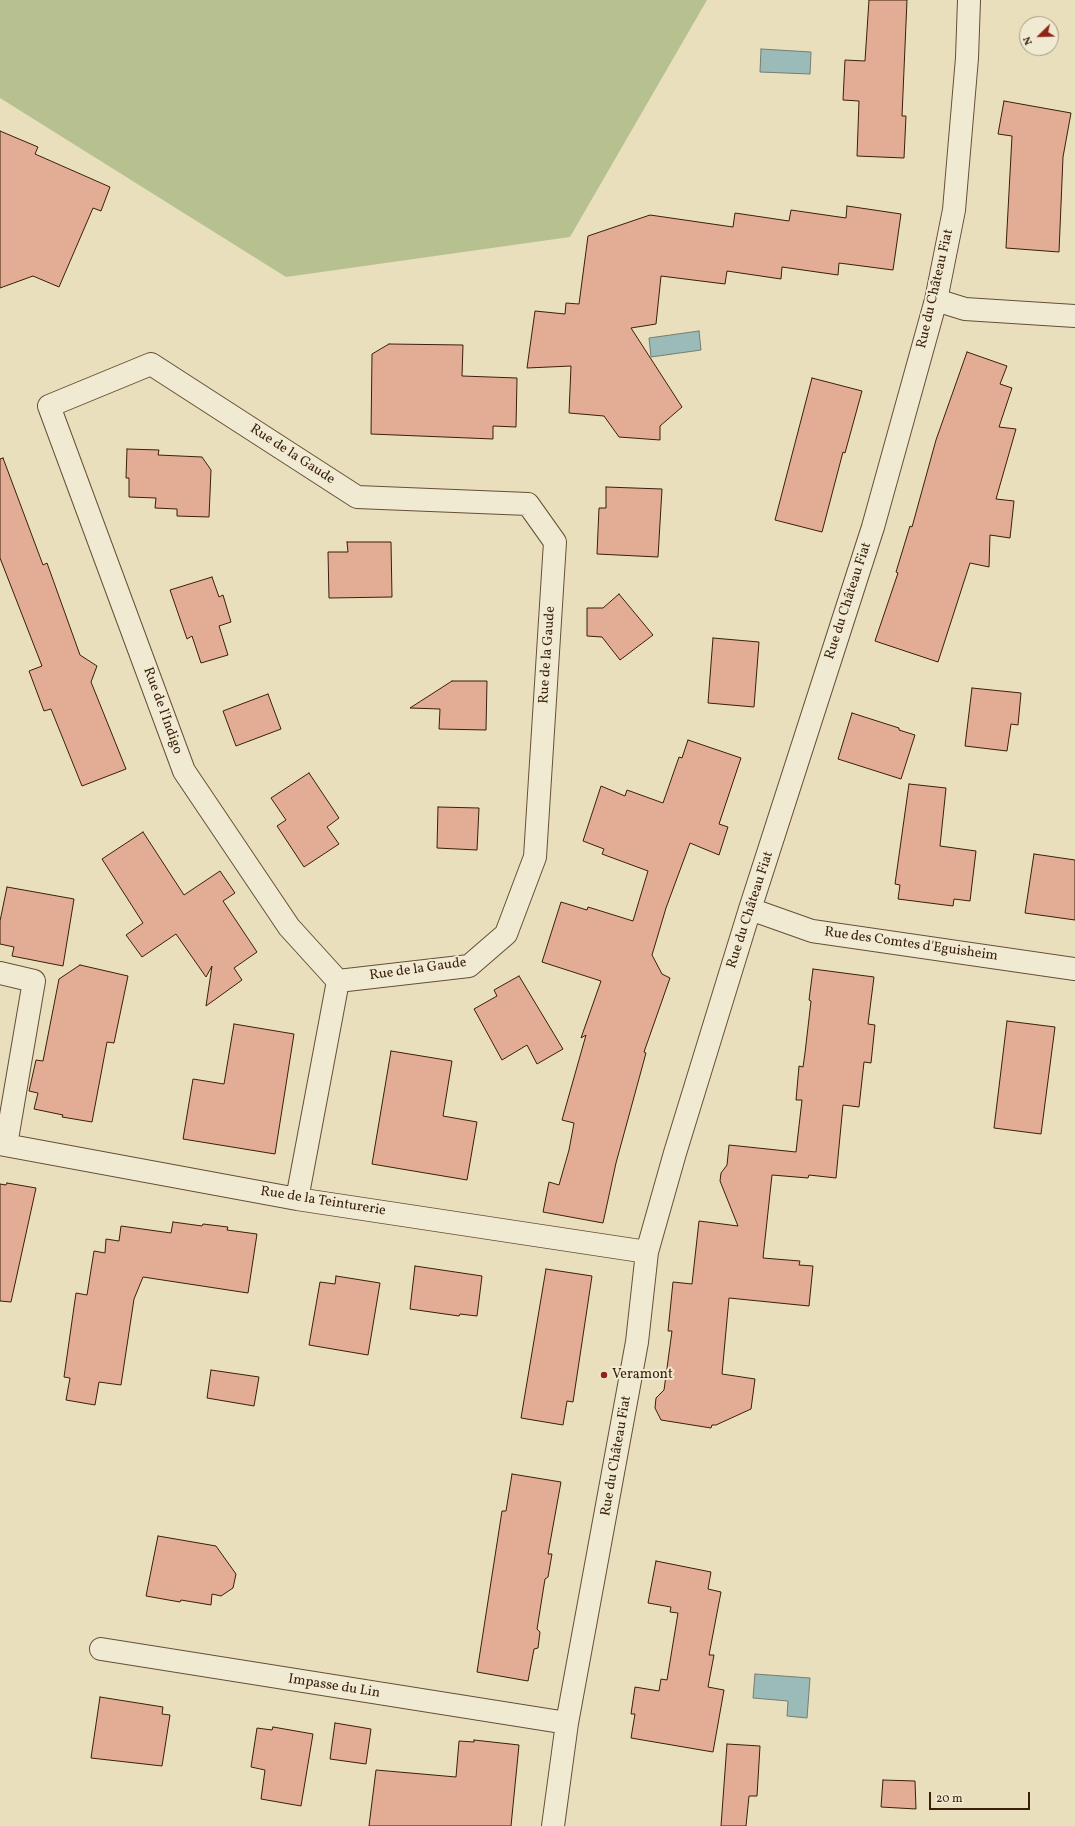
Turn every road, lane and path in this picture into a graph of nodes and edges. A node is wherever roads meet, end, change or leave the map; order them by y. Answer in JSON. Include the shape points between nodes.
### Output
{"nodes":[{"id":1,"x":969,"y":0,"type":"edge"},
{"id":2,"x":936,"y":300,"type":"junction"},
{"id":3,"x":1075,"y":316,"type":"edge"},
{"id":4,"x":49,"y":406,"type":"joint"},
{"id":5,"x":750,"y":909,"type":"junction"},
{"id":6,"x":1075,"y":969,"type":"edge"},
{"id":7,"x":0,"y":973,"type":"edge"},
{"id":8,"x":338,"y":981,"type":"junction"},
{"id":9,"x":3,"y":1144,"type":"edge"},
{"id":10,"x":297,"y":1199,"type":"junction"},
{"id":11,"x":647,"y":1252,"type":"junction"},
{"id":12,"x":101,"y":1649,"type":"dead end"},
{"id":13,"x":568,"y":1723,"type":"junction"},
{"id":14,"x":553,"y":1826,"type":"edge"}],
"edges":[{"from":1,"to":2,"type":"street","name":"Rue du Château Fiat","via":[[967,58],[954,210]]},
{"from":2,"to":3,"type":"street","via":[[965,310]]},
{"from":2,"to":5,"type":"street","name":"Rue du Château Fiat","via":[[873,527]]},
{"from":4,"to":8,"type":"street","name":"Rue de l'Indigo","via":[[184,770],[289,927]]},
{"from":4,"to":8,"type":"street","name":"Rue de la Gaude","via":[[151,364],[357,496],[528,504],[555,542],[535,856],[506,934],[469,966]]},
{"from":5,"to":6,"type":"street","name":"Rue des Comtes d'Eguisheim","via":[[812,931]]},
{"from":5,"to":11,"type":"street","name":"Rue du Château Fiat","via":[[677,1145]]},
{"from":7,"to":9,"type":"street","via":[[34,981]]},
{"from":8,"to":10,"type":"street"},
{"from":9,"to":10,"type":"street","name":"Rue de la Teinturerie"},
{"from":10,"to":11,"type":"street","name":"Rue de la Teinturerie"},
{"from":11,"to":13,"type":"street","name":"Rue du Château Fiat","via":[[638,1342]]},
{"from":12,"to":13,"type":"street","name":"Impasse du Lin"},
{"from":13,"to":14,"type":"street","name":"Rue du Château Fiat"}]}
